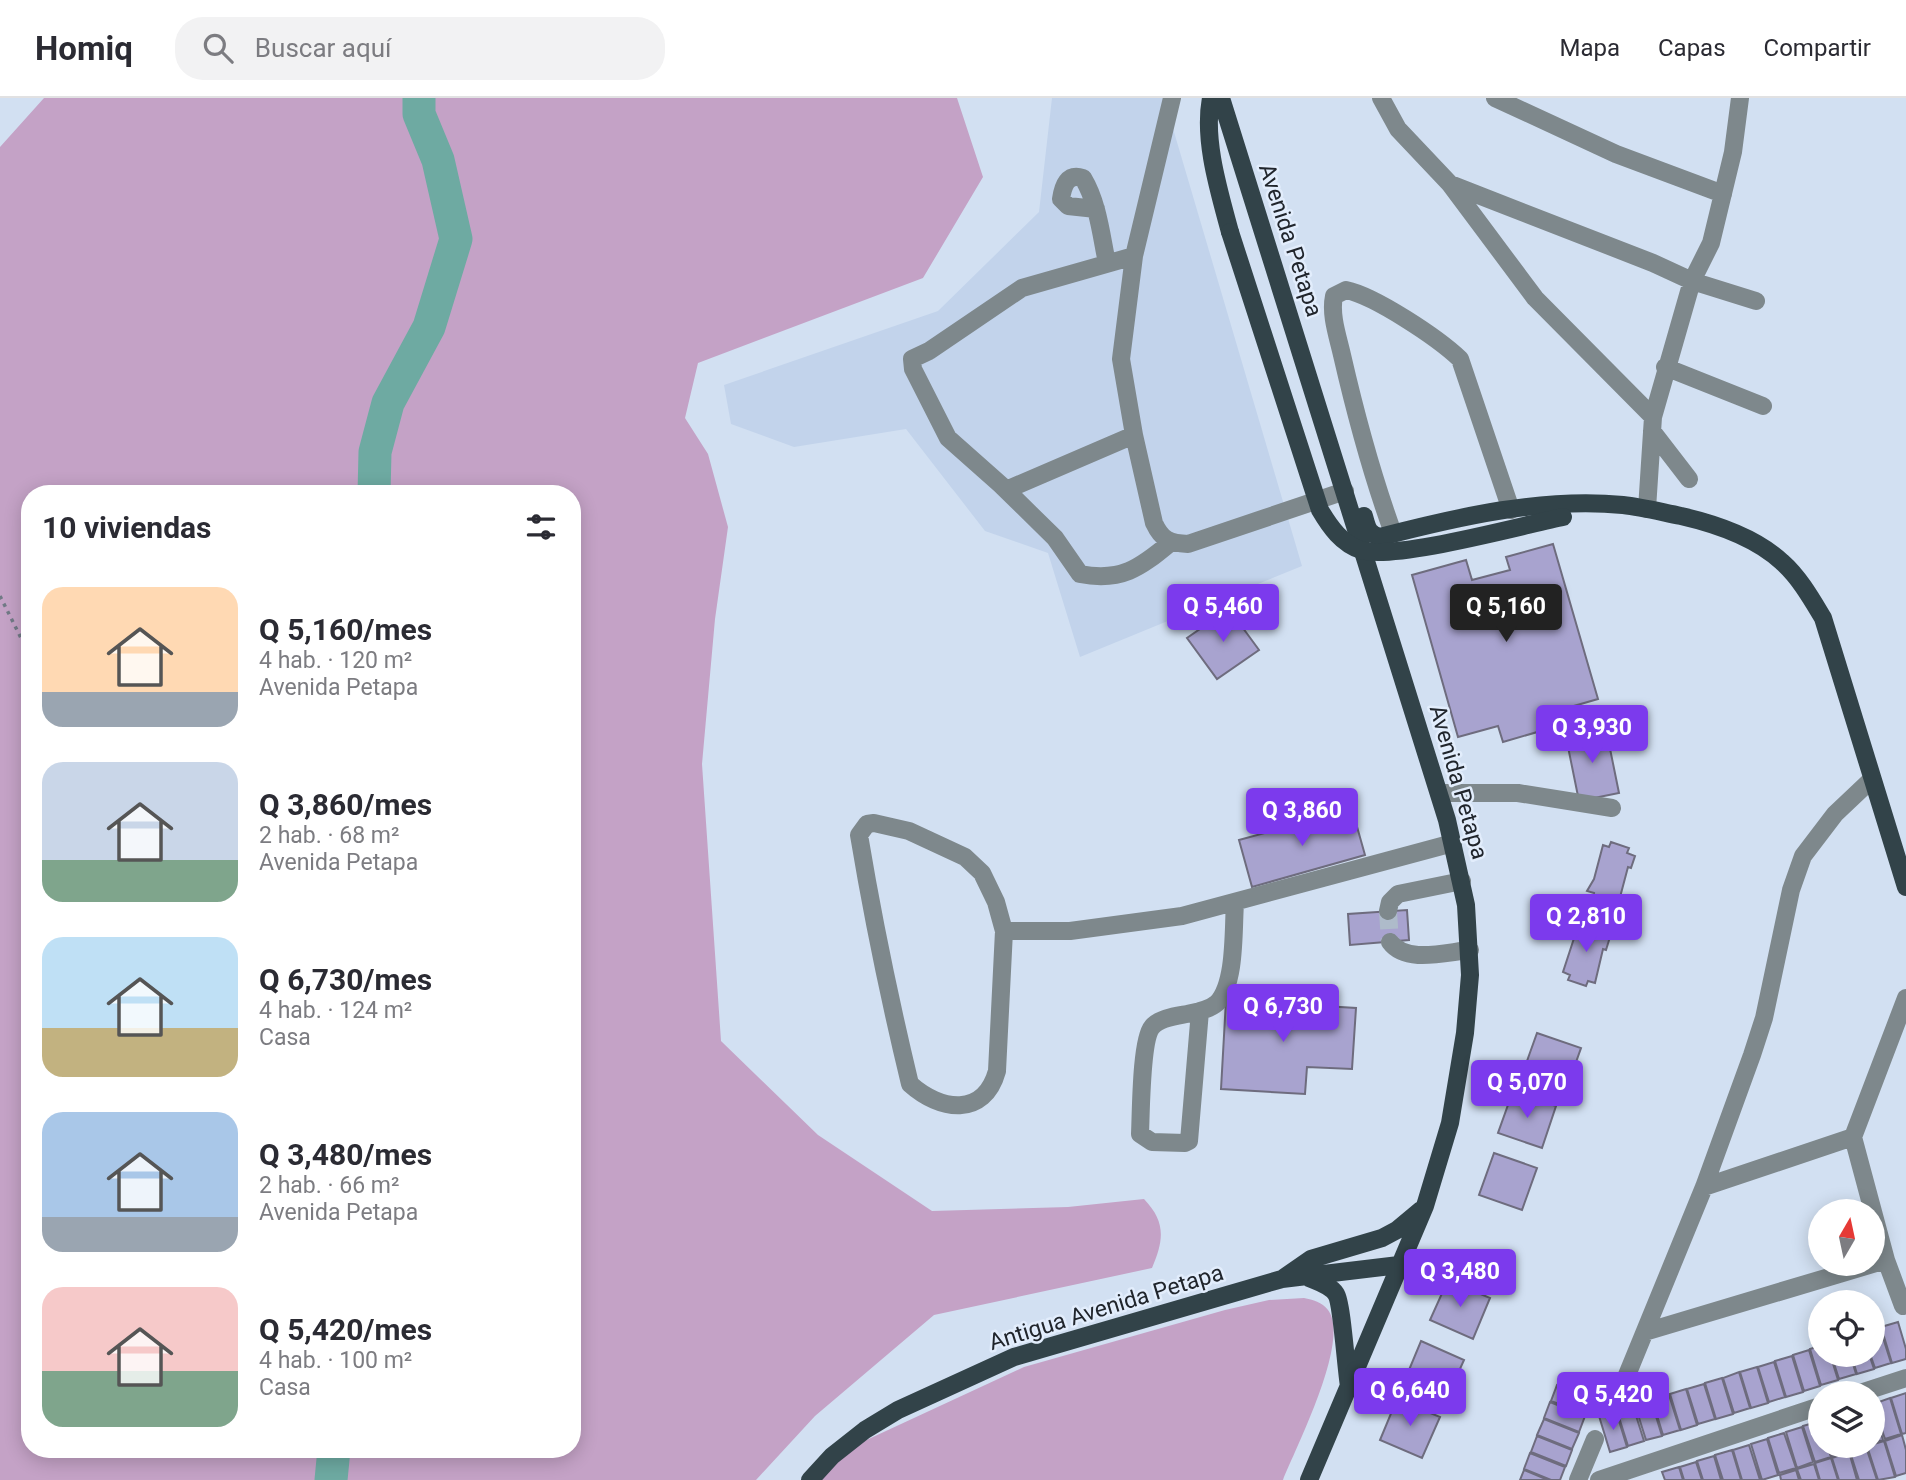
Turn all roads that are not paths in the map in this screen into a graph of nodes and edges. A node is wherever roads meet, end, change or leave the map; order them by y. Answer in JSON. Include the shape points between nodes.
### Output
{"nodes":[{"id":1,"x":1172,"y":98,"type":"edge"},
{"id":2,"x":1211,"y":98,"type":"edge"},
{"id":3,"x":1221,"y":98,"type":"edge"},
{"id":4,"x":1381,"y":98,"type":"edge"},
{"id":5,"x":1495,"y":98,"type":"edge"},
{"id":6,"x":1740,"y":98,"type":"edge"},
{"id":7,"x":1450,"y":184,"type":"junction"},
{"id":8,"x":1723,"y":194,"type":"junction"},
{"id":9,"x":1096,"y":209,"type":"dead end"},
{"id":10,"x":1135,"y":256,"type":"junction"},
{"id":11,"x":1107,"y":263,"type":"junction"},
{"id":12,"x":1692,"y":282,"type":"junction"},
{"id":13,"x":1756,"y":301,"type":"dead end"},
{"id":14,"x":1665,"y":368,"type":"junction"},
{"id":15,"x":1763,"y":405,"type":"dead end"},
{"id":16,"x":1653,"y":424,"type":"junction"},
{"id":17,"x":1134,"y":435,"type":"junction"},
{"id":18,"x":1689,"y":479,"type":"dead end"},
{"id":19,"x":1006,"y":490,"type":"junction"},
{"id":20,"x":1347,"y":494,"type":"junction"},
{"id":21,"x":1622,"y":505,"type":"junction"},
{"id":22,"x":1647,"y":509,"type":"junction"},
{"id":23,"x":1511,"y":510,"type":"junction"},
{"id":24,"x":1393,"y":533,"type":"junction"},
{"id":25,"x":1170,"y":543,"type":"junction"},
{"id":26,"x":1872,"y":779,"type":"junction"},
{"id":27,"x":1439,"y":793,"type":"junction"},
{"id":28,"x":1612,"y":808,"type":"dead end"},
{"id":29,"x":1453,"y":843,"type":"junction"},
{"id":30,"x":1462,"y":881,"type":"junction"},
{"id":31,"x":1906,"y":887,"type":"edge"},
{"id":32,"x":1235,"y":903,"type":"junction"},
{"id":33,"x":1388,"y":911,"type":"dead end"},
{"id":34,"x":1004,"y":931,"type":"junction"},
{"id":35,"x":1390,"y":942,"type":"dead end"},
{"id":36,"x":1470,"y":950,"type":"junction"},
{"id":37,"x":1906,"y":998,"type":"edge"},
{"id":38,"x":1200,"y":1011,"type":"junction"},
{"id":39,"x":1853,"y":1137,"type":"junction"},
{"id":40,"x":1704,"y":1186,"type":"junction"},
{"id":41,"x":1425,"y":1206,"type":"junction"},
{"id":42,"x":1886,"y":1260,"type":"junction"},
{"id":43,"x":1399,"y":1265,"type":"junction"},
{"id":44,"x":1305,"y":1276,"type":"junction"},
{"id":45,"x":1282,"y":1279,"type":"junction"},
{"id":46,"x":1903,"y":1306,"type":"dead end"},
{"id":47,"x":1645,"y":1332,"type":"junction"},
{"id":48,"x":1906,"y":1378,"type":"edge"},
{"id":49,"x":1885,"y":1385,"type":"edge"},
{"id":50,"x":1349,"y":1388,"type":"junction"},
{"id":51,"x":1618,"y":1397,"type":"dead end"},
{"id":52,"x":1808,"y":1410,"type":"edge"},
{"id":53,"x":1595,"y":1439,"type":"dead end"},
{"id":54,"x":810,"y":1480,"type":"edge"},
{"id":55,"x":1309,"y":1480,"type":"edge"},
{"id":56,"x":1578,"y":1480,"type":"edge"},
{"id":57,"x":1599,"y":1480,"type":"edge"}],
"edges":[{"from":1,"to":10,"type":"street"},
{"from":2,"to":21,"type":"main road","bridge":true,"via":[[1211,142],[1230,232],[1320,510],[1344,540],[1363,551],[1393,552]]},
{"from":3,"to":20,"type":"main road","name":"Avenida Petapa"},
{"from":4,"to":7,"type":"street","via":[[1398,129]]},
{"from":5,"to":8,"type":"street","via":[[1616,155]]},
{"from":6,"to":8,"type":"street"},
{"from":7,"to":12,"type":"street"},
{"from":7,"to":16,"type":"street","via":[[1535,298]]},
{"from":8,"to":12,"type":"street","via":[[1710,243]]},
{"from":9,"to":11,"type":"street"},
{"from":10,"to":11,"type":"street"},
{"from":10,"to":17,"type":"street","via":[[1121,359]]},
{"from":11,"to":19,"type":"street","via":[[1023,288],[912,359],[919,384],[948,438]]},
{"from":12,"to":13,"type":"street"},
{"from":12,"to":14,"type":"street"},
{"from":14,"to":15,"type":"street"},
{"from":14,"to":16,"type":"street"},
{"from":16,"to":18,"type":"street"},
{"from":16,"to":22,"type":"street"},
{"from":17,"to":19,"type":"street"},
{"from":17,"to":25,"type":"street","via":[[1154,523]]},
{"from":19,"to":25,"type":"street","via":[[1055,538],[1080,574],[1100,578],[1139,569]]},
{"from":20,"to":24,"type":"main road","via":[[1362,511],[1372,535]]},
{"from":20,"to":25,"type":"street","via":[[1188,544]]},
{"from":20,"to":27,"type":"main road","name":"Avenida Petapa"},
{"from":21,"to":22,"type":"main road"},
{"from":21,"to":23,"type":"main road"},
{"from":22,"to":26,"type":"main road","via":[[1700,520],[1746,539],[1782,562],[1804,588],[1823,618]]},
{"from":23,"to":24,"type":"main road"},
{"from":23,"to":24,"type":"street","via":[[1460,359],[1441,342],[1346,290],[1334,296],[1333,316],[1355,411]]},
{"from":26,"to":31,"type":"main road"},
{"from":26,"to":40,"type":"street","via":[[1835,814],[1803,856],[1791,890],[1764,1018]]},
{"from":27,"to":28,"type":"street","via":[[1518,793]]},
{"from":27,"to":29,"type":"main road","name":"Avenida Petapa"},
{"from":29,"to":30,"type":"main road","name":"Avenida Petapa"},
{"from":29,"to":32,"type":"street"},
{"from":30,"to":33,"type":"street","via":[[1398,894]]},
{"from":30,"to":36,"type":"main road","name":"Avenida Petapa"},
{"from":32,"to":34,"type":"street","via":[[1097,928]]},
{"from":32,"to":38,"type":"street","via":[[1227,987],[1215,1005]]},
{"from":34,"to":34,"type":"street","via":[[982,873],[965,857],[898,827],[874,823],[862,828],[862,859],[876,936],[910,1084],[936,1102],[958,1106],[975,1102],[994,1081]]},
{"from":35,"to":36,"type":"street","via":[[1411,955]]},
{"from":36,"to":41,"type":"main road","name":"Avenida Petapa","via":[[1465,1034],[1450,1123]]},
{"from":37,"to":39,"type":"street"},
{"from":38,"to":38,"type":"street","via":[[1160,1021],[1151,1028],[1140,1134],[1147,1140],[1189,1141]]},
{"from":39,"to":40,"type":"street"},
{"from":39,"to":42,"type":"street"},
{"from":40,"to":47,"type":"street"},
{"from":41,"to":43,"type":"main road","name":"Avenida Petapa"},
{"from":41,"to":45,"type":"main road","name":"Antigua Avenida Petapa","via":[[1382,1238],[1311,1259]]},
{"from":42,"to":46,"type":"street"},
{"from":42,"to":47,"type":"street"},
{"from":43,"to":44,"type":"main road","name":"Antigua Avenida Petapa"},
{"from":43,"to":50,"type":"main road","name":"Avenida Petapa"},
{"from":44,"to":45,"type":"main road","name":"Antigua Avenida Petapa"},
{"from":44,"to":50,"type":"main road","via":[[1331,1287],[1341,1303]]},
{"from":45,"to":54,"type":"main road","name":"Antigua Avenida Petapa","via":[[1014,1357],[887,1417],[832,1456]]},
{"from":47,"to":51,"type":"street"},
{"from":48,"to":49,"type":"street"},
{"from":50,"to":55,"type":"main road","name":"Avenida Petapa"},
{"from":52,"to":57,"type":"street"},
{"from":53,"to":56,"type":"street"}]}
